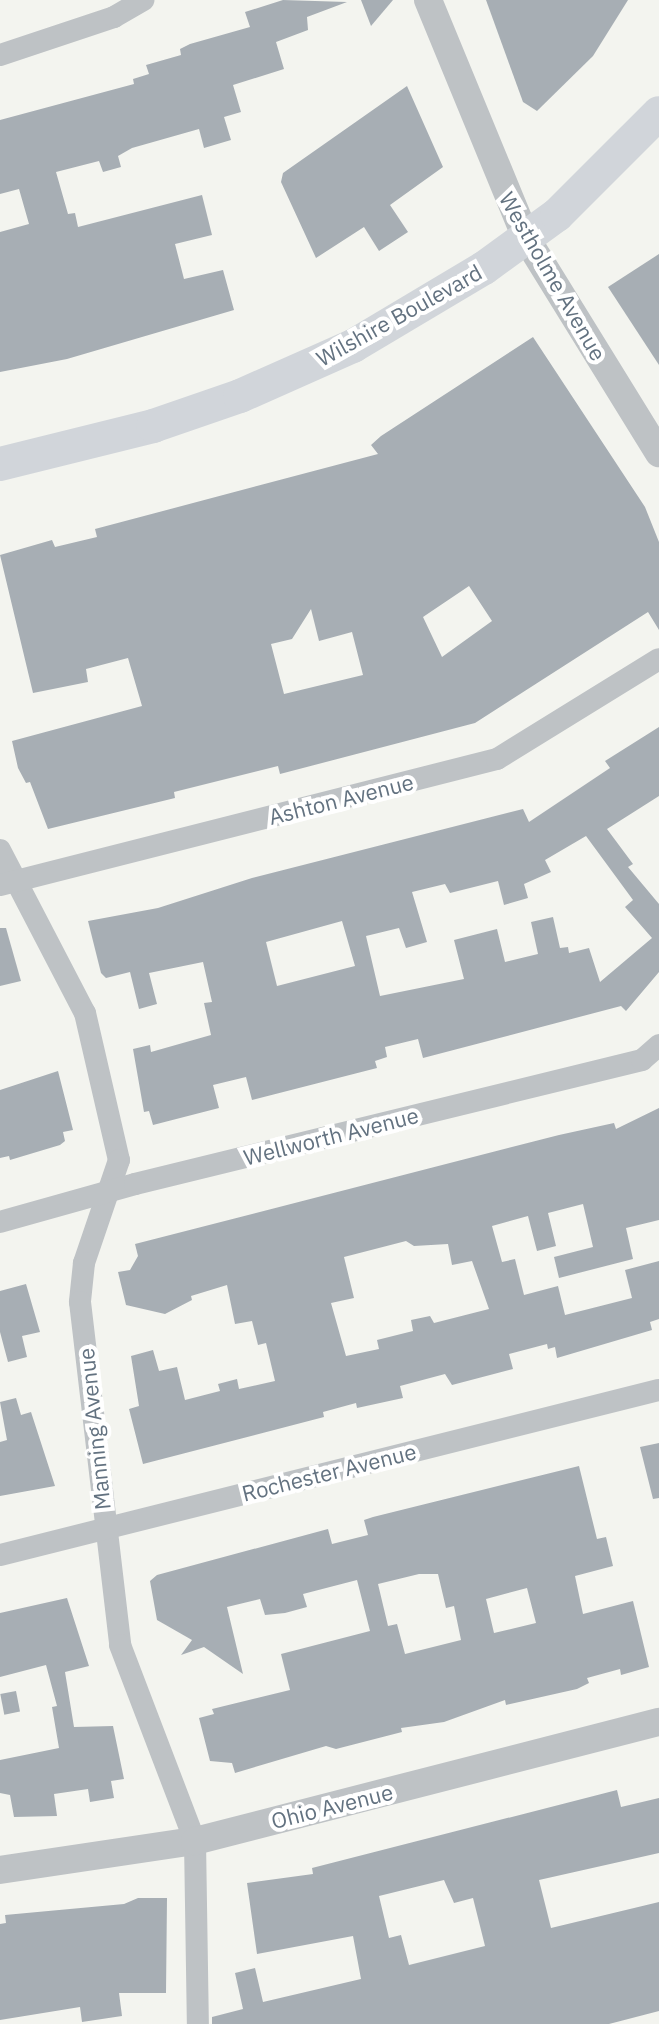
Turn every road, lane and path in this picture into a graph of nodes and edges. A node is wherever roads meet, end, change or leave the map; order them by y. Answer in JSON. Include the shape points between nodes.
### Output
{"nodes":[{"id":1,"x":143,"y":0,"type":"edge"},
{"id":2,"x":428,"y":0,"type":"edge"},
{"id":3,"x":0,"y":55,"type":"edge"},
{"id":4,"x":659,"y":113,"type":"edge"},
{"id":5,"x":526,"y":238,"type":"junction"},
{"id":6,"x":659,"y":453,"type":"edge"},
{"id":7,"x":0,"y":464,"type":"edge"},
{"id":8,"x":659,"y":659,"type":"edge"},
{"id":9,"x":0,"y":850,"type":"edge"},
{"id":10,"x":8,"y":883,"type":"edge"},
{"id":11,"x":659,"y":1045,"type":"edge"},
{"id":12,"x":110,"y":1191,"type":"junction"},
{"id":13,"x":0,"y":1222,"type":"edge"},
{"id":14,"x":659,"y":1390,"type":"edge"},
{"id":15,"x":104,"y":1529,"type":"junction"},
{"id":16,"x":0,"y":1555,"type":"edge"},
{"id":17,"x":659,"y":1722,"type":"edge"},
{"id":18,"x":195,"y":1841,"type":"junction"},
{"id":19,"x":0,"y":1870,"type":"edge"},
{"id":20,"x":198,"y":2024,"type":"edge"}],
"edges":[{"from":1,"to":3,"type":"street","via":[[114,17]]},
{"from":2,"to":5,"type":"street","name":"Westholme Avenue"},
{"from":4,"to":5,"type":"main road","name":"Wilshire Boulevard","via":[[624,154]]},
{"from":5,"to":6,"type":"street","name":"Westholme Avenue"},
{"from":5,"to":7,"type":"main road","name":"Wilshire Boulevard","via":[[388,326],[264,386],[153,426]]},
{"from":8,"to":10,"type":"street","name":"Ashton Avenue","via":[[497,759]]},
{"from":9,"to":10,"type":"street","name":"Manning Avenue"},
{"from":10,"to":12,"type":"street","name":"Manning Avenue","via":[[92,1037],[119,1160]]},
{"from":11,"to":12,"type":"street","name":"Wellworth Avenue","via":[[642,1060]]},
{"from":12,"to":13,"type":"street","name":"Wellworth Avenue"},
{"from":12,"to":15,"type":"street","name":"Manning Avenue","via":[[84,1263],[80,1302]]},
{"from":14,"to":15,"type":"street","name":"Rochester Avenue"},
{"from":15,"to":16,"type":"street","name":"Rochester Avenue"},
{"from":15,"to":18,"type":"street","name":"Manning Avenue","via":[[120,1645]]},
{"from":17,"to":18,"type":"street","name":"Ohio Avenue"},
{"from":18,"to":19,"type":"street","name":"Ohio Avenue"},
{"from":18,"to":20,"type":"street","name":"Manning Avenue"}]}
